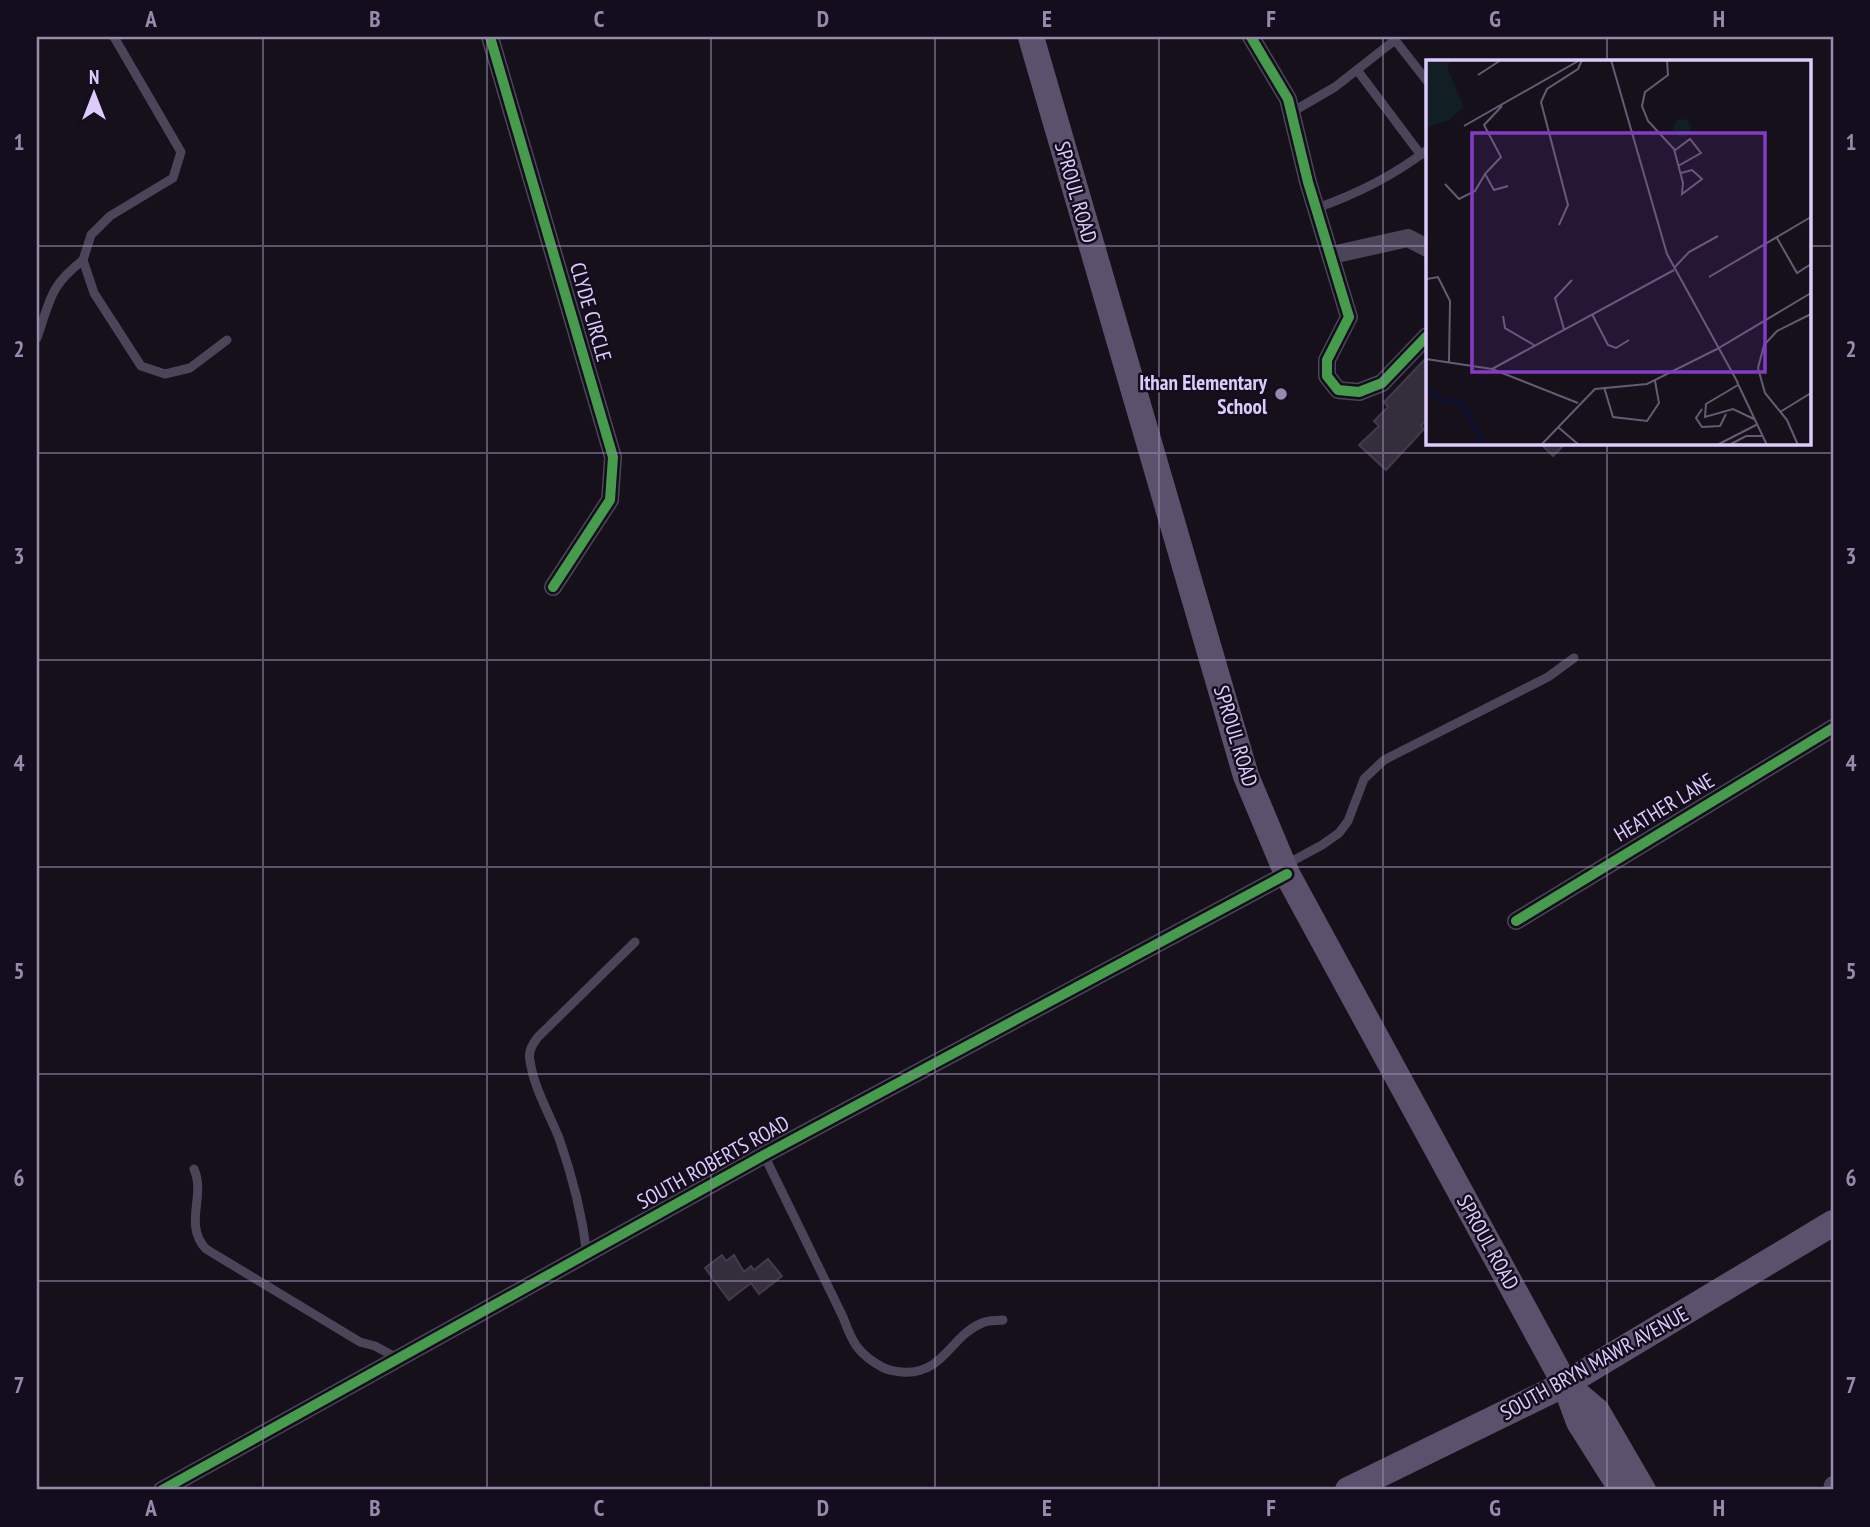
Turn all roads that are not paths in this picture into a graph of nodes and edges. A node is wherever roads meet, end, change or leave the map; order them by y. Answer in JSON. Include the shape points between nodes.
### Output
{"nodes":[{"id":1,"x":114,"y":37,"type":"edge"},
{"id":2,"x":490,"y":37,"type":"edge"},
{"id":3,"x":1031,"y":37,"type":"edge"},
{"id":4,"x":1251,"y":37,"type":"edge"},
{"id":5,"x":1357,"y":70,"type":"junction"},
{"id":6,"x":1426,"y":80,"type":"edge"},
{"id":7,"x":1292,"y":112,"type":"junction"},
{"id":8,"x":1424,"y":153,"type":"edge"},
{"id":9,"x":1317,"y":208,"type":"junction"},
{"id":10,"x":1426,"y":247,"type":"edge"},
{"id":11,"x":1332,"y":255,"type":"junction"},
{"id":12,"x":83,"y":260,"type":"junction"},
{"id":13,"x":1426,"y":337,"type":"edge"},
{"id":14,"x":37,"y":338,"type":"edge"},
{"id":15,"x":227,"y":340,"type":"dead end"},
{"id":16,"x":553,"y":587,"type":"dead end"},
{"id":17,"x":1574,"y":658,"type":"dead end"},
{"id":18,"x":1833,"y":728,"type":"edge"},
{"id":19,"x":1286,"y":870,"type":"junction"},
{"id":20,"x":1516,"y":920,"type":"dead end"},
{"id":21,"x":635,"y":942,"type":"dead end"},
{"id":22,"x":764,"y":1155,"type":"junction"},
{"id":23,"x":194,"y":1170,"type":"dead end"},
{"id":24,"x":1833,"y":1223,"type":"edge"},
{"id":25,"x":587,"y":1254,"type":"junction"},
{"id":26,"x":1003,"y":1320,"type":"dead end"},
{"id":27,"x":399,"y":1359,"type":"junction"},
{"id":28,"x":1565,"y":1384,"type":"junction"},
{"id":29,"x":162,"y":1490,"type":"edge"},
{"id":30,"x":1348,"y":1490,"type":"edge"},
{"id":31,"x":1622,"y":1490,"type":"edge"},
{"id":32,"x":1643,"y":1490,"type":"edge"}],
"edges":[{"from":1,"to":12,"type":"lane","via":[[181,152],[173,178],[110,216],[91,235]]},
{"from":2,"to":16,"type":"street","name":"CLYDE CIRCLE","via":[[613,457],[610,500]]},
{"from":3,"to":19,"type":"main road","name":"SPROUL ROAD","via":[[1246,776]]},
{"from":4,"to":7,"type":"street"},
{"from":5,"to":6,"type":"lane","via":[[1395,40]]},
{"from":5,"to":7,"type":"lane"},
{"from":5,"to":8,"type":"lane"},
{"from":7,"to":9,"type":"street"},
{"from":8,"to":9,"type":"lane","via":[[1369,187]]},
{"from":9,"to":11,"type":"street"},
{"from":10,"to":11,"type":"street","via":[[1408,238]]},
{"from":11,"to":13,"type":"street","via":[[1349,317],[1328,360],[1328,376],[1338,390],[1359,392],[1382,383]]},
{"from":12,"to":14,"type":"lane","via":[[55,287]]},
{"from":12,"to":15,"type":"lane","via":[[94,293],[141,366],[165,374],[190,368]]},
{"from":17,"to":19,"type":"lane","via":[[1548,677],[1384,760],[1364,779],[1339,833]]},
{"from":18,"to":20,"type":"street","name":"HEATHER LANE"},
{"from":19,"to":22,"type":"street","name":"SOUTH ROBERTS ROAD"},
{"from":19,"to":28,"type":"main road","name":"SPROUL ROAD"},
{"from":21,"to":25,"type":"lane","via":[[538,1037],[529,1058],[582,1216]]},
{"from":22,"to":25,"type":"street","name":"SOUTH ROBERTS ROAD"},
{"from":22,"to":26,"type":"lane","via":[[850,1338],[866,1358],[888,1371],[917,1373],[974,1328]]},
{"from":23,"to":27,"type":"lane","via":[[200,1182],[197,1239],[206,1249],[360,1342]]},
{"from":24,"to":28,"type":"main road","name":"SOUTH BRYN MAWR AVENUE"},
{"from":25,"to":27,"type":"street","name":"SOUTH ROBERTS ROAD"},
{"from":27,"to":29,"type":"street","name":"SOUTH ROBERTS ROAD"},
{"from":28,"to":30,"type":"main road","name":"SOUTH BRYN MAWR AVENUE"},
{"from":28,"to":31,"type":"main road","name":"SPROUL ROAD","via":[[1579,1422]]},
{"from":28,"to":32,"type":"main road","name":"SPROUL ROAD","via":[[1597,1411]]}]}
